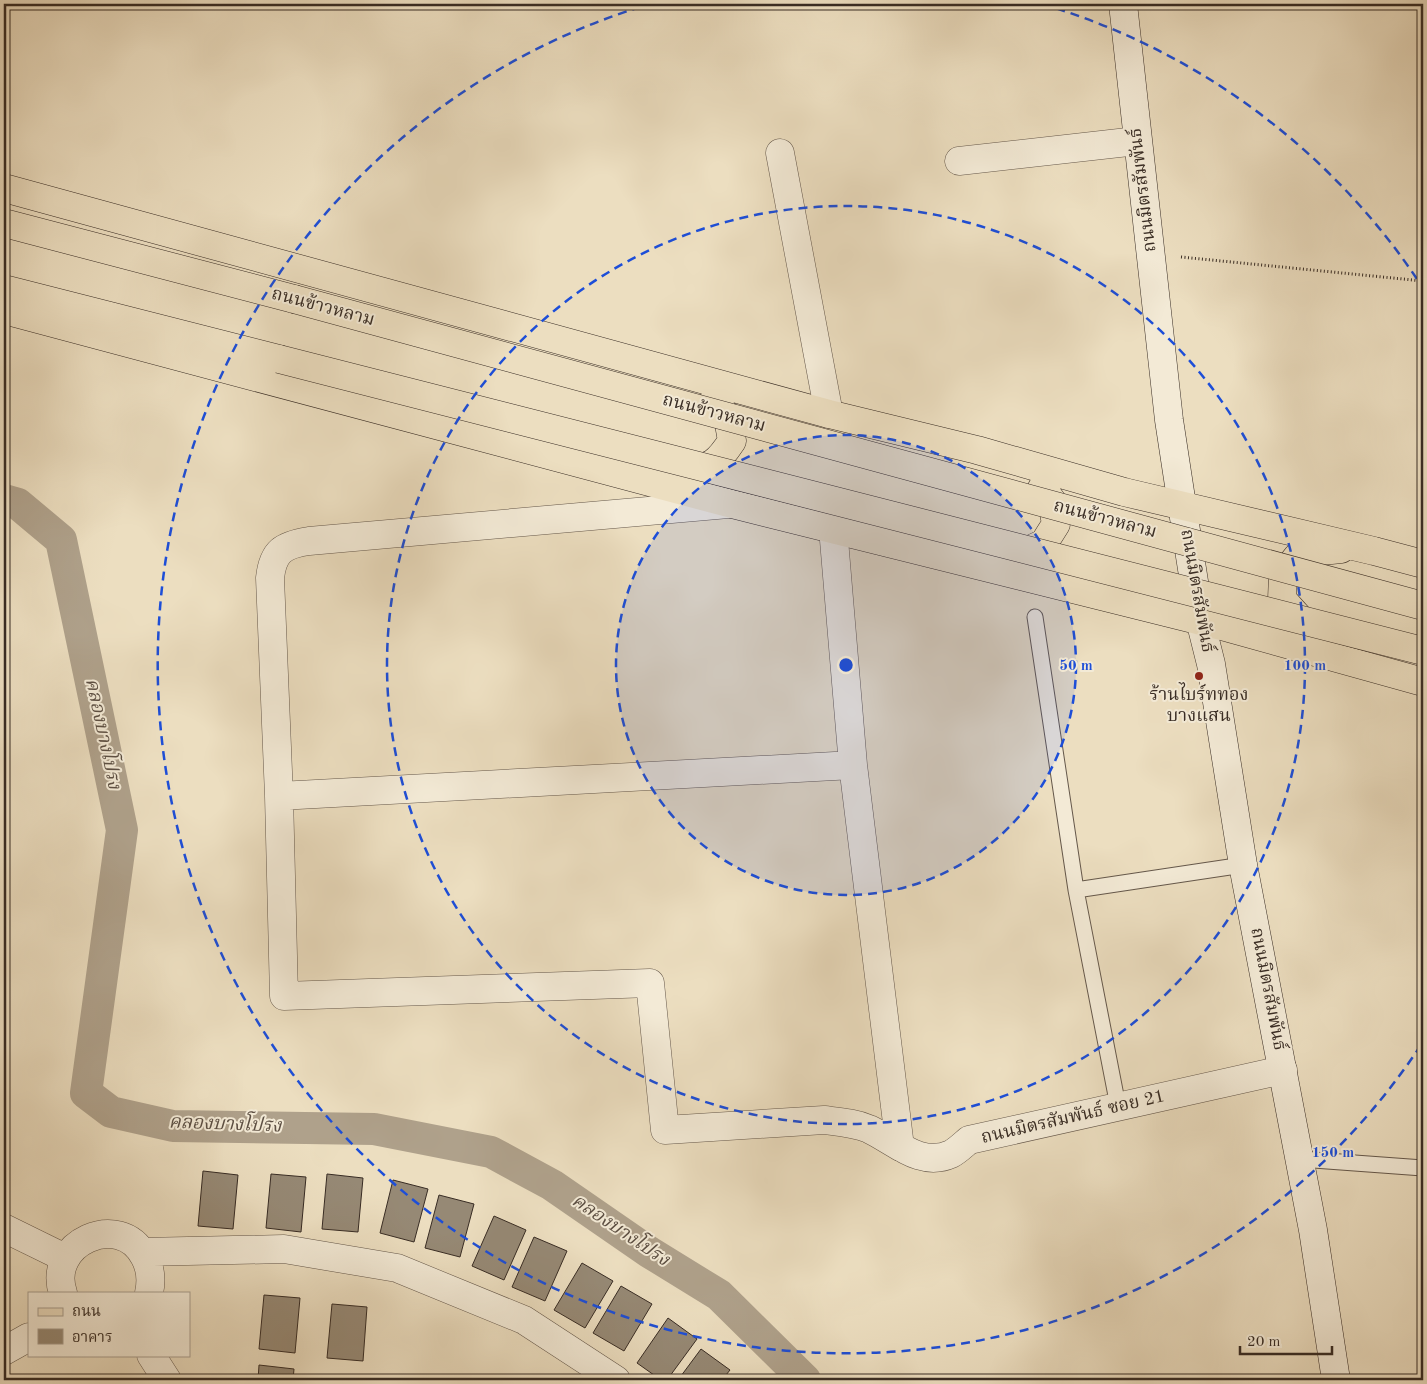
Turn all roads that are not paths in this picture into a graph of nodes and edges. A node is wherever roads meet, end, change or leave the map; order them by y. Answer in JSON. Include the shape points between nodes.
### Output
{"nodes":[{"id":1,"x":1123,"y":4,"type":"edge"},
{"id":2,"x":1137,"y":141,"type":"junction"},
{"id":3,"x":780,"y":153,"type":"dead end"},
{"id":4,"x":959,"y":161,"type":"dead end"},
{"id":5,"x":4,"y":188,"type":"edge"},
{"id":6,"x":4,"y":223,"type":"edge"},
{"id":7,"x":4,"y":289,"type":"edge"},
{"id":8,"x":4,"y":310,"type":"edge"},
{"id":9,"x":642,"y":362,"type":"junction"},
{"id":10,"x":830,"y":414,"type":"junction"},
{"id":11,"x":976,"y":450,"type":"junction"},
{"id":12,"x":614,"y":471,"type":"junction"},
{"id":13,"x":732,"y":504,"type":"junction"},
{"id":14,"x":1182,"y":506,"type":"junction"},
{"id":15,"x":834,"y":528,"type":"junction"},
{"id":16,"x":1374,"y":551,"type":"junction"},
{"id":17,"x":933,"y":554,"type":"junction"},
{"id":18,"x":1423,"y":564,"type":"edge"},
{"id":19,"x":1423,"y":606,"type":"edge"},
{"id":20,"x":1035,"y":617,"type":"dead end"},
{"id":21,"x":1200,"y":620,"type":"junction"},
{"id":22,"x":1423,"y":651,"type":"edge"},
{"id":23,"x":1354,"y":662,"type":"junction"},
{"id":24,"x":1423,"y":682,"type":"edge"},
{"id":25,"x":853,"y":765,"type":"junction"},
{"id":26,"x":280,"y":796,"type":"junction"},
{"id":27,"x":1244,"y":865,"type":"junction"},
{"id":28,"x":1076,"y":890,"type":"junction"},
{"id":29,"x":1283,"y":1070,"type":"junction"},
{"id":30,"x":1118,"y":1106,"type":"junction"},
{"id":31,"x":900,"y":1147,"type":"junction"},
{"id":32,"x":1300,"y":1159,"type":"junction"},
{"id":33,"x":1423,"y":1168,"type":"edge"},
{"id":34,"x":4,"y":1228,"type":"edge"},
{"id":35,"x":142,"y":1252,"type":"junction"},
{"id":36,"x":65,"y":1258,"type":"junction"},
{"id":37,"x":64,"y":1292,"type":"edge"},
{"id":38,"x":149,"y":1292,"type":"edge"},
{"id":39,"x":28,"y":1338,"type":"edge"},
{"id":40,"x":4,"y":1351,"type":"edge"},
{"id":41,"x":152,"y":1356,"type":"edge"},
{"id":42,"x":167,"y":1380,"type":"edge"},
{"id":43,"x":616,"y":1380,"type":"edge"},
{"id":44,"x":1336,"y":1380,"type":"edge"}],
"edges":[{"from":1,"to":2,"type":"street","name":"ถนนมิตรสัมพันธ์"},
{"from":2,"to":4,"type":"street"},
{"from":2,"to":14,"type":"street","name":"ถนนมิตรสัมพันธ์"},
{"from":3,"to":10,"type":"street"},
{"from":5,"to":9,"type":"main road"},
{"from":6,"to":19,"type":"main road","name":"ถนนข้าวหลาม","bridge":true},
{"from":7,"to":22,"type":"main road","bridge":true},
{"from":8,"to":12,"type":"main road"},
{"from":9,"to":10,"type":"main road"},
{"from":9,"to":12,"type":"main road","via":[[690,384],[713,399],[728,418],[732,441],[720,460],[700,470],[667,473]]},
{"from":10,"to":11,"type":"main road"},
{"from":11,"to":14,"type":"main road"},
{"from":11,"to":17,"type":"main road","via":[[1011,465],[1037,482],[1052,500],[1056,524],[1044,543],[1025,552],[991,559]]},
{"from":12,"to":13,"type":"main road"},
{"from":13,"to":15,"type":"main road"},
{"from":13,"to":26,"type":"street","via":[[309,541],[280,550],[272,563],[270,578]]},
{"from":14,"to":16,"type":"main road"},
{"from":14,"to":21,"type":"street","name":"ถนนมิตรสัมพันธ์"},
{"from":15,"to":17,"type":"main road"},
{"from":15,"to":25,"type":"street"},
{"from":16,"to":18,"type":"main road"},
{"from":16,"to":23,"type":"main road","via":[[1331,549],[1311,552],[1297,557],[1282,576],[1282,599],[1315,635]]},
{"from":17,"to":21,"type":"main road"},
{"from":20,"to":28,"type":"lane"},
{"from":21,"to":23,"type":"main road"},
{"from":21,"to":27,"type":"street","name":"ถนนมิตรสัมพันธ์","via":[[1211,664]]},
{"from":23,"to":24,"type":"main road"},
{"from":25,"to":26,"type":"street"},
{"from":25,"to":31,"type":"street"},
{"from":26,"to":31,"type":"street","name":"ถนนมิตรสัมพันธ์ ซอย 21","via":[[284,996],[650,983],[665,1130],[824,1120],[864,1127]]},
{"from":27,"to":28,"type":"lane"},
{"from":27,"to":29,"type":"street","name":"ถนนมิตรสัมพันธ์"},
{"from":28,"to":30,"type":"lane"},
{"from":29,"to":30,"type":"street","name":"ถนนมิตรสัมพันธ์ ซอย 21"},
{"from":29,"to":32,"type":"street","name":"ถนนมิตรสัมพันธ์"},
{"from":30,"to":31,"type":"street","name":"ถนนมิตรสัมพันธ์ ซอย 21","via":[[969,1140],[952,1154],[937,1159],[919,1156]]},
{"from":32,"to":33,"type":"lane"},
{"from":32,"to":44,"type":"street","name":"ถนนมิตรสัมพันธ์"},
{"from":34,"to":36,"type":"street"},
{"from":35,"to":36,"type":"street","via":[[132,1240],[101,1234],[85,1238]]},
{"from":35,"to":38,"type":"street","via":[[150,1266]]},
{"from":35,"to":43,"type":"street","via":[[284,1249],[397,1268],[524,1320]]},
{"from":36,"to":37,"type":"street","via":[[61,1272]]},
{"from":39,"to":40,"type":"street"},
{"from":41,"to":42,"type":"street"}]}
